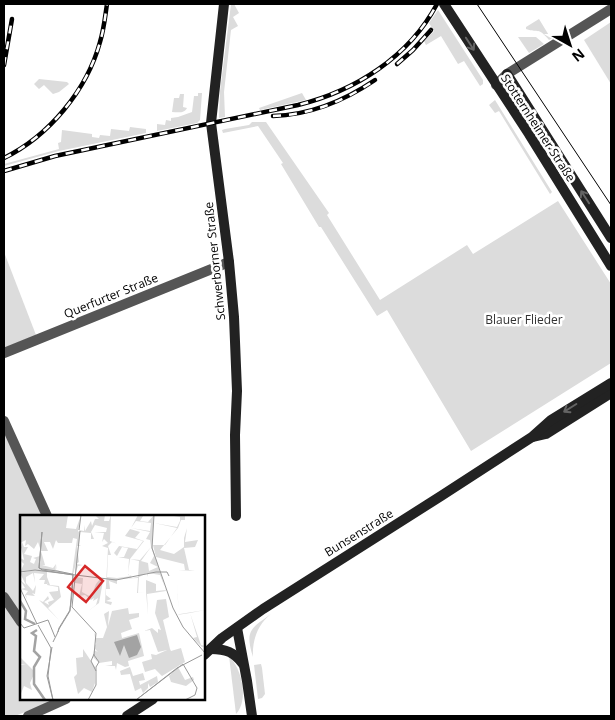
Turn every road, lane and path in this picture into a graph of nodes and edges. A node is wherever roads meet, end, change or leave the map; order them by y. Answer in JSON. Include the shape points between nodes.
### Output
{"nodes":[{"id":1,"x":224,"y":4,"type":"edge"},
{"id":2,"x":444,"y":4,"type":"edge"},
{"id":3,"x":611,"y":8,"type":"edge"},
{"id":4,"x":507,"y":74,"type":"junction"},
{"id":5,"x":496,"y":85,"type":"junction"},
{"id":6,"x":611,"y":238,"type":"edge"},
{"id":7,"x":229,"y":262,"type":"junction"},
{"id":8,"x":611,"y":266,"type":"edge"},
{"id":9,"x":4,"y":353,"type":"edge"},
{"id":10,"x":611,"y":382,"type":"edge"},
{"id":11,"x":611,"y":393,"type":"edge"},
{"id":12,"x":4,"y":422,"type":"edge"},
{"id":13,"x":532,"y":437,"type":"junction"},
{"id":14,"x":47,"y":515,"type":"edge"},
{"id":15,"x":236,"y":516,"type":"dead end"},
{"id":16,"x":4,"y":597,"type":"edge"},
{"id":17,"x":20,"y":621,"type":"edge"},
{"id":18,"x":237,"y":628,"type":"junction"},
{"id":19,"x":207,"y":652,"type":"edge"},
{"id":20,"x":244,"y":665,"type":"junction"},
{"id":21,"x":64,"y":700,"type":"edge"},
{"id":22,"x":151,"y":700,"type":"edge"},
{"id":23,"x":28,"y":716,"type":"edge"},
{"id":24,"x":127,"y":716,"type":"edge"},
{"id":25,"x":252,"y":716,"type":"edge"}],
"edges":[{"from":1,"to":7,"type":"main road","name":"Schwerborner Straße","via":[[211,123]]},
{"from":2,"to":5,"type":"main road","name":"Stotternheimer Straße","one_way":true},
{"from":3,"to":4,"type":"street"},
{"from":4,"to":5,"type":"street"},
{"from":6,"to":4,"type":"main road","name":"Stotternheimer Straße","one_way":true},
{"from":5,"to":8,"type":"main road","name":"Stotternheimer Straße"},
{"from":7,"to":9,"type":"street","name":"Querfurter Straße"},
{"from":7,"to":15,"type":"main road","name":"Schwerborner Straße","via":[[237,391]]},
{"from":10,"to":13,"type":"main road","name":"Bunsenstraße","one_way":true,"via":[[552,420]]},
{"from":11,"to":13,"type":"main road","name":"Bunsenstraße","via":[[546,434]]},
{"from":12,"to":14,"type":"street"},
{"from":13,"to":18,"type":"main road","name":"Bunsenstraße"},
{"from":16,"to":17,"type":"street"},
{"from":18,"to":19,"type":"main road","name":"Bunsenstraße"},
{"from":18,"to":20,"type":"main road"},
{"from":19,"to":20,"type":"main road","via":[[227,650]]},
{"from":20,"to":25,"type":"main road"},
{"from":21,"to":23,"type":"street"},
{"from":22,"to":24,"type":"main road"}]}
